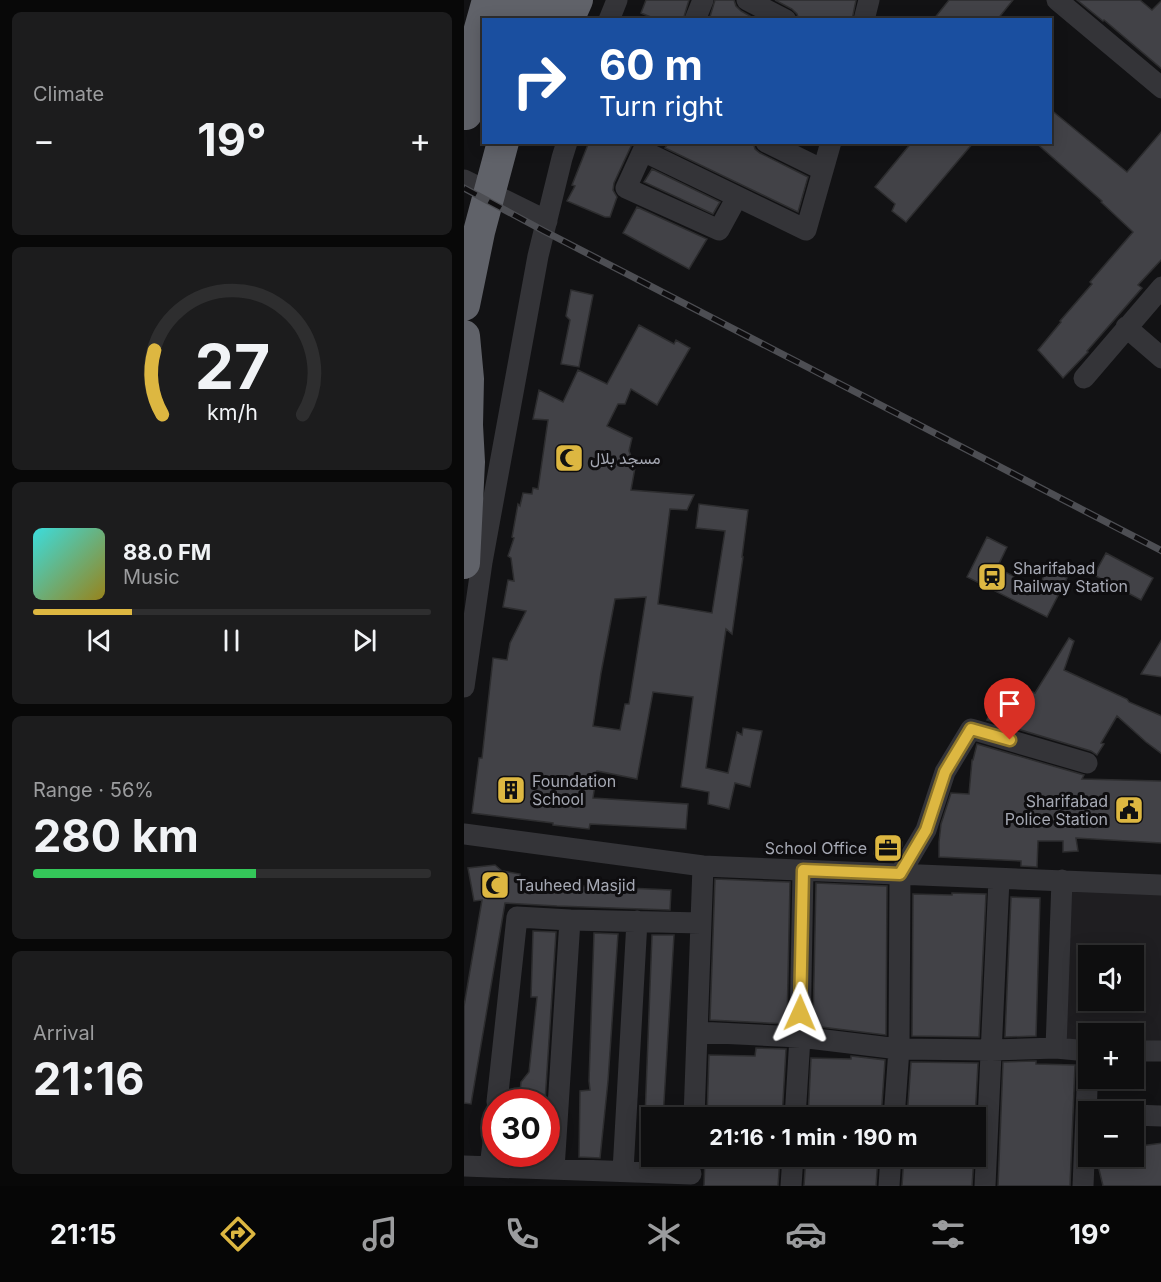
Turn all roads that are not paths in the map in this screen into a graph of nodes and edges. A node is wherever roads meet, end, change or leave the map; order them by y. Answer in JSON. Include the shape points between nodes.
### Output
{"nodes":[{"id":1,"x":488,"y":0,"type":"edge"},
{"id":2,"x":515,"y":0,"type":"edge"},
{"id":3,"x":548,"y":0,"type":"edge"},
{"id":4,"x":577,"y":0,"type":"edge"},
{"id":5,"x":617,"y":0,"type":"edge"},
{"id":6,"x":703,"y":0,"type":"edge"},
{"id":7,"x":747,"y":0,"type":"edge"},
{"id":8,"x":869,"y":0,"type":"edge"},
{"id":9,"x":1057,"y":0,"type":"edge"},
{"id":10,"x":483,"y":18,"type":"edge"},
{"id":11,"x":508,"y":18,"type":"edge"},
{"id":12,"x":541,"y":18,"type":"edge"},
{"id":13,"x":569,"y":18,"type":"edge"},
{"id":14,"x":610,"y":18,"type":"edge"},
{"id":15,"x":696,"y":18,"type":"edge"},
{"id":16,"x":782,"y":18,"type":"edge"},
{"id":17,"x":864,"y":18,"type":"edge"},
{"id":18,"x":482,"y":22,"type":"edge"},
{"id":19,"x":482,"y":79,"type":"edge"},
{"id":20,"x":1162,"y":88,"type":"edge"},
{"id":21,"x":465,"y":120,"type":"edge"},
{"id":22,"x":502,"y":144,"type":"edge"},
{"id":23,"x":566,"y":144,"type":"edge"},
{"id":24,"x":770,"y":144,"type":"edge"},
{"id":25,"x":830,"y":144,"type":"edge"},
{"id":26,"x":645,"y":147,"type":"edge"},
{"id":27,"x":823,"y":170,"type":"junction"},
{"id":28,"x":464,"y":180,"type":"edge"},
{"id":29,"x":737,"y":197,"type":"junction"},
{"id":30,"x":547,"y":220,"type":"junction"},
{"id":31,"x":1162,"y":287,"type":"edge"},
{"id":32,"x":464,"y":305,"type":"edge"},
{"id":33,"x":1126,"y":327,"type":"junction"},
{"id":34,"x":464,"y":336,"type":"edge"},
{"id":35,"x":1162,"y":358,"type":"edge"},
{"id":36,"x":1084,"y":378,"type":"dead end"},
{"id":37,"x":464,"y":563,"type":"edge"},
{"id":38,"x":464,"y":687,"type":"edge"},
{"id":39,"x":1087,"y":763,"type":"dead end"},
{"id":40,"x":464,"y":834,"type":"edge"},
{"id":41,"x":702,"y":866,"type":"junction"},
{"id":42,"x":803,"y":870,"type":"junction"},
{"id":43,"x":900,"y":874,"type":"junction"},
{"id":44,"x":999,"y":879,"type":"junction"},
{"id":45,"x":1062,"y":880,"type":"junction"},
{"id":46,"x":1162,"y":885,"type":"edge"},
{"id":47,"x":570,"y":920,"type":"junction"},
{"id":48,"x":637,"y":921,"type":"junction"},
{"id":49,"x":701,"y":923,"type":"junction"},
{"id":50,"x":697,"y":1032,"type":"junction"},
{"id":51,"x":800,"y":1036,"type":"junction"},
{"id":52,"x":1056,"y":1048,"type":"junction"},
{"id":53,"x":899,"y":1049,"type":"junction"},
{"id":54,"x":991,"y":1050,"type":"junction"},
{"id":55,"x":1078,"y":1050,"type":"edge"},
{"id":56,"x":1144,"y":1051,"type":"edge"},
{"id":57,"x":1162,"y":1051,"type":"edge"},
{"id":58,"x":498,"y":1089,"type":"edge"},
{"id":59,"x":694,"y":1107,"type":"edge"},
{"id":60,"x":796,"y":1107,"type":"edge"},
{"id":61,"x":895,"y":1107,"type":"edge"},
{"id":62,"x":1144,"y":1115,"type":"edge"},
{"id":63,"x":1162,"y":1116,"type":"edge"},
{"id":64,"x":464,"y":1166,"type":"edge"},
{"id":65,"x":482,"y":1167,"type":"edge"},
{"id":66,"x":490,"y":1167,"type":"edge"},
{"id":67,"x":792,"y":1167,"type":"edge"},
{"id":68,"x":890,"y":1167,"type":"edge"},
{"id":69,"x":1085,"y":1167,"type":"edge"},
{"id":70,"x":554,"y":1169,"type":"junction"},
{"id":71,"x":623,"y":1171,"type":"junction"},
{"id":72,"x":692,"y":1172,"type":"edge"},
{"id":73,"x":791,"y":1186,"type":"edge"},
{"id":74,"x":889,"y":1186,"type":"edge"},
{"id":75,"x":985,"y":1186,"type":"edge"},
{"id":76,"x":1084,"y":1186,"type":"edge"}],
"edges":[{"from":1,"to":10,"type":"highway"},
{"from":2,"to":11,"type":"highway"},
{"from":3,"to":12,"type":"highway"},
{"from":4,"to":13,"type":"highway"},
{"from":5,"to":14,"type":"street"},
{"from":6,"to":15,"type":"street"},
{"from":7,"to":16,"type":"street"},
{"from":8,"to":17,"type":"street"},
{"from":9,"to":20,"type":"street"},
{"from":18,"to":21,"type":"highway","via":[[473,54]]},
{"from":19,"to":21,"type":"highway"},
{"from":22,"to":32,"type":"highway"},
{"from":23,"to":30,"type":"street"},
{"from":24,"to":27,"type":"street"},
{"from":25,"to":27,"type":"street"},
{"from":26,"to":29,"type":"street"},
{"from":26,"to":29,"type":"street","via":[[626,188],[719,230]]},
{"from":27,"to":29,"type":"street","via":[[806,230]]},
{"from":28,"to":30,"type":"street"},
{"from":30,"to":38,"type":"street","via":[[482,562]]},
{"from":31,"to":33,"type":"street"},
{"from":33,"to":35,"type":"street"},
{"from":33,"to":36,"type":"street"},
{"from":34,"to":37,"type":"highway","via":[[469,462]]},
{"from":39,"to":43,"type":"street","via":[[971,729],[945,772],[926,830]]},
{"from":40,"to":41,"type":"street"},
{"from":41,"to":42,"type":"street"},
{"from":41,"to":49,"type":"street"},
{"from":42,"to":43,"type":"street"},
{"from":42,"to":51,"type":"street"},
{"from":43,"to":44,"type":"street"},
{"from":43,"to":53,"type":"street"},
{"from":44,"to":45,"type":"street"},
{"from":44,"to":54,"type":"street"},
{"from":45,"to":46,"type":"street"},
{"from":45,"to":52,"type":"street"},
{"from":47,"to":48,"type":"street"},
{"from":47,"to":58,"type":"street","via":[[517,917]]},
{"from":47,"to":70,"type":"street"},
{"from":48,"to":49,"type":"street"},
{"from":48,"to":71,"type":"street"},
{"from":49,"to":50,"type":"street"},
{"from":50,"to":51,"type":"street"},
{"from":50,"to":59,"type":"street"},
{"from":51,"to":53,"type":"street"},
{"from":51,"to":60,"type":"street"},
{"from":52,"to":54,"type":"street"},
{"from":52,"to":55,"type":"street"},
{"from":53,"to":54,"type":"street"},
{"from":53,"to":61,"type":"street"},
{"from":54,"to":75,"type":"street"},
{"from":56,"to":57,"type":"street"},
{"from":62,"to":63,"type":"street"},
{"from":64,"to":65,"type":"street"},
{"from":66,"to":70,"type":"street"},
{"from":67,"to":73,"type":"street"},
{"from":68,"to":74,"type":"street"},
{"from":69,"to":76,"type":"street"},
{"from":70,"to":71,"type":"street"},
{"from":71,"to":72,"type":"street"}]}
